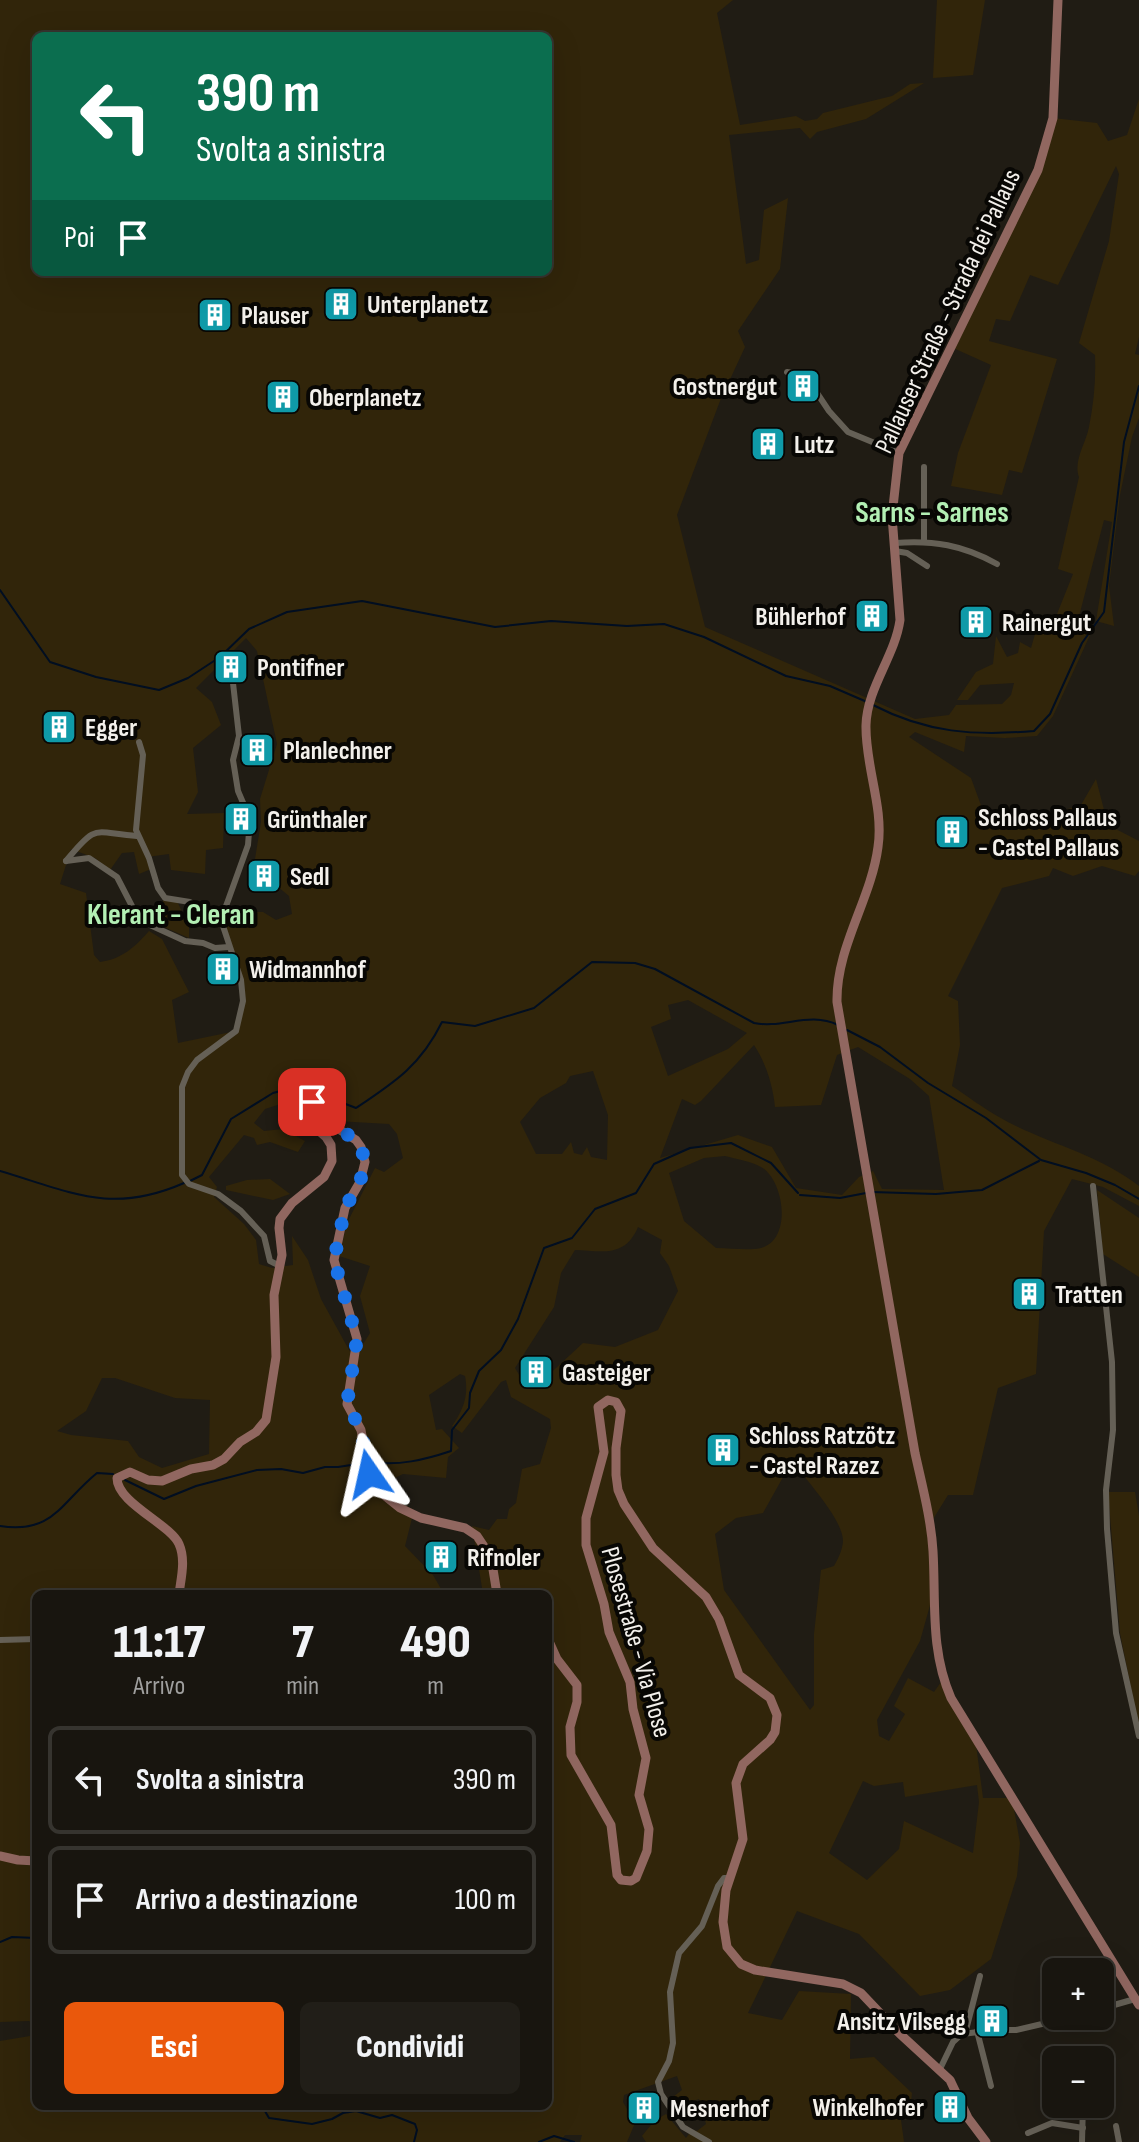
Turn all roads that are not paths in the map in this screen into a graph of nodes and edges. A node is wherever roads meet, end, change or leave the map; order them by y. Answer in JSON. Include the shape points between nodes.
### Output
{"nodes":[{"id":1,"x":1058,"y":0,"type":"edge"},
{"id":2,"x":787,"y":372,"type":"dead end"},
{"id":3,"x":899,"y":453,"type":"junction"},
{"id":4,"x":924,"y":467,"type":"dead end"},
{"id":5,"x":924,"y":541,"type":"junction"},
{"id":6,"x":895,"y":547,"type":"junction"},
{"id":7,"x":997,"y":564,"type":"dead end"},
{"id":8,"x":927,"y":566,"type":"dead end"},
{"id":9,"x":222,"y":665,"type":"dead end"},
{"id":10,"x":139,"y":742,"type":"dead end"},
{"id":11,"x":137,"y":836,"type":"junction"},
{"id":12,"x":221,"y":920,"type":"junction"},
{"id":13,"x":229,"y":947,"type":"junction"},
{"id":14,"x":1093,"y":1186,"type":"dead end"},
{"id":15,"x":280,"y":1266,"type":"junction"},
{"id":16,"x":179,"y":1590,"type":"edge"},
{"id":17,"x":496,"y":1590,"type":"edge"},
{"id":18,"x":32,"y":1639,"type":"edge"},
{"id":19,"x":0,"y":1640,"type":"edge"},
{"id":20,"x":552,"y":1648,"type":"edge"},
{"id":21,"x":1139,"y":1736,"type":"edge"},
{"id":22,"x":0,"y":1856,"type":"edge"},
{"id":23,"x":32,"y":1861,"type":"edge"},
{"id":24,"x":730,"y":1878,"type":"junction"},
{"id":25,"x":980,"y":1976,"type":"dead end"},
{"id":26,"x":1138,"y":2001,"type":"edge"},
{"id":27,"x":1114,"y":2006,"type":"edge"},
{"id":28,"x":1042,"y":2022,"type":"edge"},
{"id":29,"x":977,"y":2031,"type":"junction"},
{"id":30,"x":962,"y":2034,"type":"junction"},
{"id":31,"x":940,"y":2069,"type":"junction"},
{"id":32,"x":991,"y":2086,"type":"dead end"},
{"id":33,"x":1083,"y":2118,"type":"edge"},
{"id":34,"x":1116,"y":2126,"type":"dead end"},
{"id":35,"x":1083,"y":2128,"type":"junction"},
{"id":36,"x":1028,"y":2133,"type":"dead end"},
{"id":37,"x":709,"y":2142,"type":"edge"},
{"id":38,"x":986,"y":2142,"type":"edge"},
{"id":39,"x":1082,"y":2142,"type":"edge"},
{"id":40,"x":1119,"y":2142,"type":"edge"}],
"edges":[{"from":1,"to":3,"type":"street","name":"Pallauser Straße - Strada dei Pallaus","via":[[1053,118],[1038,170]]},
{"from":2,"to":3,"type":"street","via":[[805,375],[848,432]]},
{"from":3,"to":6,"type":"street","name":"Pallauser Straße - Strada dei Pallaus","via":[[892,499]]},
{"from":4,"to":5,"type":"street"},
{"from":5,"to":6,"type":"street"},
{"from":5,"to":7,"type":"street","via":[[954,545]]},
{"from":6,"to":8,"type":"street"},
{"from":6,"to":26,"type":"street","name":"Pallauser Straße - Strada dei Pallaus","via":[[898,635],[866,725],[879,845],[837,996],[930,1525],[934,1629],[951,1698]]},
{"from":9,"to":12,"type":"street","via":[[233,683],[239,736],[233,760],[250,826]]},
{"from":10,"to":11,"type":"street","via":[[143,755]]},
{"from":11,"to":12,"type":"street","via":[[163,897],[190,902]]},
{"from":11,"to":13,"type":"street","via":[[95,831],[66,861],[89,858],[115,875],[133,908],[150,925],[185,941]]},
{"from":12,"to":13,"type":"street"},
{"from":13,"to":15,"type":"street","via":[[241,980],[242,1014],[236,1031],[197,1060],[182,1087],[182,1171],[187,1183],[235,1206],[264,1236],[270,1261]]},
{"from":14,"to":21,"type":"street","via":[[1112,1362],[1108,1544],[1116,1633]]},
{"from":15,"to":16,"type":"street","via":[[274,1295],[276,1362],[264,1425],[213,1465],[162,1481],[130,1472],[117,1478],[120,1489],[179,1544]]},
{"from":15,"to":17,"type":"street","via":[[280,1219],[324,1177],[332,1161],[326,1137],[301,1113],[307,1103],[316,1102],[337,1128],[356,1140],[365,1162],[345,1208],[334,1260],[357,1339],[347,1404],[361,1430],[369,1474],[379,1491],[413,1515],[465,1528],[481,1541],[491,1557]]},
{"from":18,"to":19,"type":"street"},
{"from":20,"to":24,"type":"street","name":"Plosestraße - Via Plose","via":[[577,1685],[571,1755],[611,1825],[617,1875],[631,1881],[644,1863],[649,1839],[639,1795],[644,1746],[630,1682],[609,1632],[586,1545],[586,1518],[604,1452],[598,1407],[608,1400],[621,1411],[616,1475],[624,1504],[645,1539],[706,1597],[739,1675],[775,1707],[775,1732],[738,1776],[743,1839]]},
{"from":22,"to":23,"type":"street"},
{"from":24,"to":31,"type":"street","name":"Plosestraße - Via Plose","via":[[724,1933],[736,1960],[759,1972],[855,1989]]},
{"from":24,"to":37,"type":"street","via":[[718,1886],[702,1926],[679,1953],[670,1992],[673,2043],[658,2086],[683,2127]]},
{"from":25,"to":30,"type":"street"},
{"from":26,"to":27,"type":"street"},
{"from":28,"to":29,"type":"street","via":[[1016,2030]]},
{"from":29,"to":30,"type":"street"},
{"from":29,"to":32,"type":"street"},
{"from":30,"to":31,"type":"street"},
{"from":31,"to":38,"type":"street","name":"Plosestraße - Via Plose"},
{"from":33,"to":35,"type":"street"},
{"from":34,"to":40,"type":"street"},
{"from":35,"to":36,"type":"street","via":[[1052,2123]]},
{"from":35,"to":39,"type":"street"}]}
